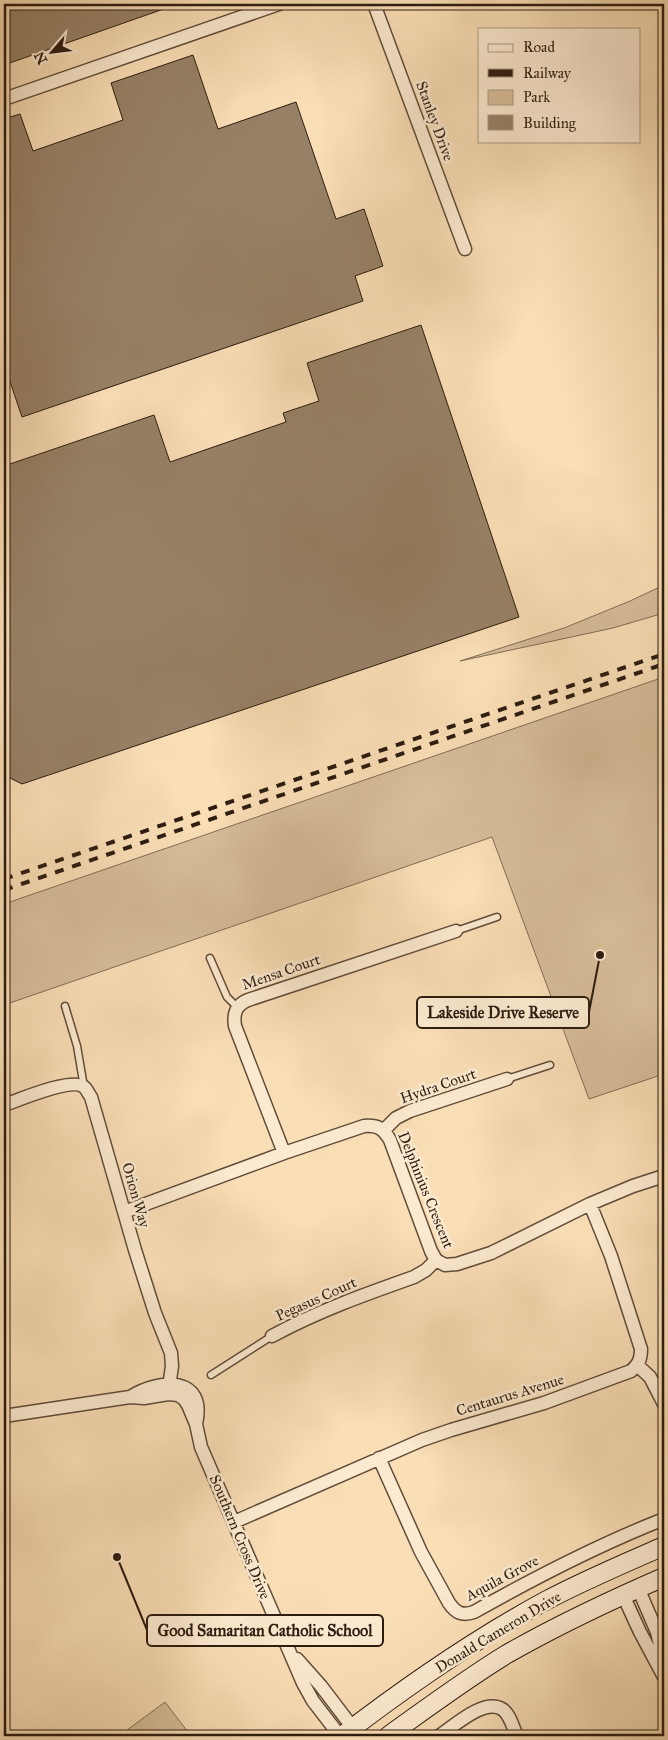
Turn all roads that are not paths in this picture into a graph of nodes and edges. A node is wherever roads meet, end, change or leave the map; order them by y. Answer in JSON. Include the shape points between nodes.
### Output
{"nodes":[{"id":1,"x":279,"y":4,"type":"edge"},
{"id":2,"x":374,"y":4,"type":"edge"},
{"id":3,"x":4,"y":99,"type":"edge"},
{"id":4,"x":465,"y":249,"type":"dead end"},
{"id":5,"x":497,"y":917,"type":"dead end"},
{"id":6,"x":456,"y":930,"type":"joint"},
{"id":7,"x":210,"y":958,"type":"dead end"},
{"id":8,"x":64,"y":1006,"type":"dead end"},
{"id":9,"x":237,"y":1007,"type":"junction"},
{"id":10,"x":550,"y":1065,"type":"dead end"},
{"id":11,"x":507,"y":1079,"type":"joint"},
{"id":12,"x":84,"y":1087,"type":"junction"},
{"id":13,"x":4,"y":1105,"type":"edge"},
{"id":14,"x":384,"y":1130,"type":"junction"},
{"id":15,"x":284,"y":1153,"type":"junction"},
{"id":16,"x":664,"y":1176,"type":"edge"},
{"id":17,"x":590,"y":1204,"type":"junction"},
{"id":18,"x":124,"y":1212,"type":"junction"},
{"id":19,"x":436,"y":1260,"type":"junction"},
{"id":20,"x":272,"y":1336,"type":"joint"},
{"id":21,"x":638,"y":1365,"type":"junction"},
{"id":22,"x":211,"y":1375,"type":"dead end"},
{"id":23,"x":169,"y":1389,"type":"junction"},
{"id":24,"x":664,"y":1404,"type":"edge"},
{"id":25,"x":4,"y":1416,"type":"edge"},
{"id":26,"x":380,"y":1458,"type":"junction"},
{"id":27,"x":664,"y":1519,"type":"edge"},
{"id":28,"x":234,"y":1522,"type":"junction"},
{"id":29,"x":664,"y":1546,"type":"edge"},
{"id":30,"x":618,"y":1566,"type":"junction"},
{"id":31,"x":664,"y":1577,"type":"edge"},
{"id":32,"x":630,"y":1591,"type":"junction"},
{"id":33,"x":664,"y":1663,"type":"edge"},
{"id":34,"x":664,"y":1677,"type":"edge"},
{"id":35,"x":348,"y":1734,"type":"edge"},
{"id":36,"x":388,"y":1736,"type":"edge"},
{"id":37,"x":440,"y":1736,"type":"edge"},
{"id":38,"x":517,"y":1736,"type":"edge"}],
"edges":[{"from":1,"to":3,"type":"street"},
{"from":2,"to":4,"type":"street","name":"Stanley Drive"},
{"from":5,"to":6,"type":"lane"},
{"from":6,"to":9,"type":"street","name":"Mensa Court","via":[[248,1000]]},
{"from":7,"to":9,"type":"lane","via":[[227,997]]},
{"from":8,"to":12,"type":"lane","via":[[77,1046]]},
{"from":9,"to":15,"type":"street","name":"Mensa Court","via":[[235,1026]]},
{"from":10,"to":11,"type":"lane"},
{"from":11,"to":14,"type":"street","name":"Hydra Court","via":[[410,1111],[396,1118]]},
{"from":12,"to":13,"type":"street","via":[[64,1085]]},
{"from":12,"to":18,"type":"street","name":"Orion Way","via":[[91,1097]]},
{"from":14,"to":15,"type":"street","name":"Delphinius Crescent","via":[[375,1125],[364,1126]]},
{"from":14,"to":19,"type":"street","name":"Delphinius Crescent"},
{"from":15,"to":18,"type":"street","name":"Delphinius Crescent"},
{"from":16,"to":17,"type":"street","name":"Delphinius Crescent"},
{"from":17,"to":19,"type":"street","name":"Delphinius Crescent","via":[[491,1253],[457,1264],[445,1265]]},
{"from":17,"to":21,"type":"street","via":[[611,1256],[641,1349]]},
{"from":18,"to":23,"type":"street","name":"Orion Way","via":[[155,1313],[171,1353]]},
{"from":19,"to":20,"type":"street","name":"Pegasus Court","via":[[414,1277],[329,1308]]},
{"from":20,"to":22,"type":"lane","name":"Pegasus Court"},
{"from":21,"to":24,"type":"street","via":[[650,1376]]},
{"from":21,"to":26,"type":"street","name":"Centaurus Avenue","via":[[631,1371],[574,1392],[451,1430]]},
{"from":23,"to":25,"type":"street","via":[[144,1398],[130,1397]]},
{"from":23,"to":28,"type":"street","name":"Southern Cross Drive","via":[[188,1405],[201,1447]]},
{"from":26,"to":27,"type":"street","name":"Aquila Grove","via":[[421,1552],[448,1603],[460,1614],[474,1612],[563,1564]]},
{"from":26,"to":28,"type":"street","name":"Centaurus Avenue"},
{"from":28,"to":35,"type":"street","name":"Southern Cross Drive","via":[[289,1649],[322,1686]]},
{"from":29,"to":30,"type":"street","name":"Donald Cameron Drive"},
{"from":30,"to":32,"type":"street"},
{"from":30,"to":35,"type":"street","name":"Donald Cameron Drive","via":[[547,1600],[488,1635],[420,1678]]},
{"from":31,"to":32,"type":"street","name":"Donald Cameron Drive"},
{"from":32,"to":33,"type":"street","via":[[657,1632]]},
{"from":32,"to":34,"type":"street","via":[[640,1632]]},
{"from":32,"to":36,"type":"street","name":"Donald Cameron Drive","via":[[506,1655]]},
{"from":37,"to":38,"type":"street","via":[[487,1705],[502,1709],[507,1714]]}]}
